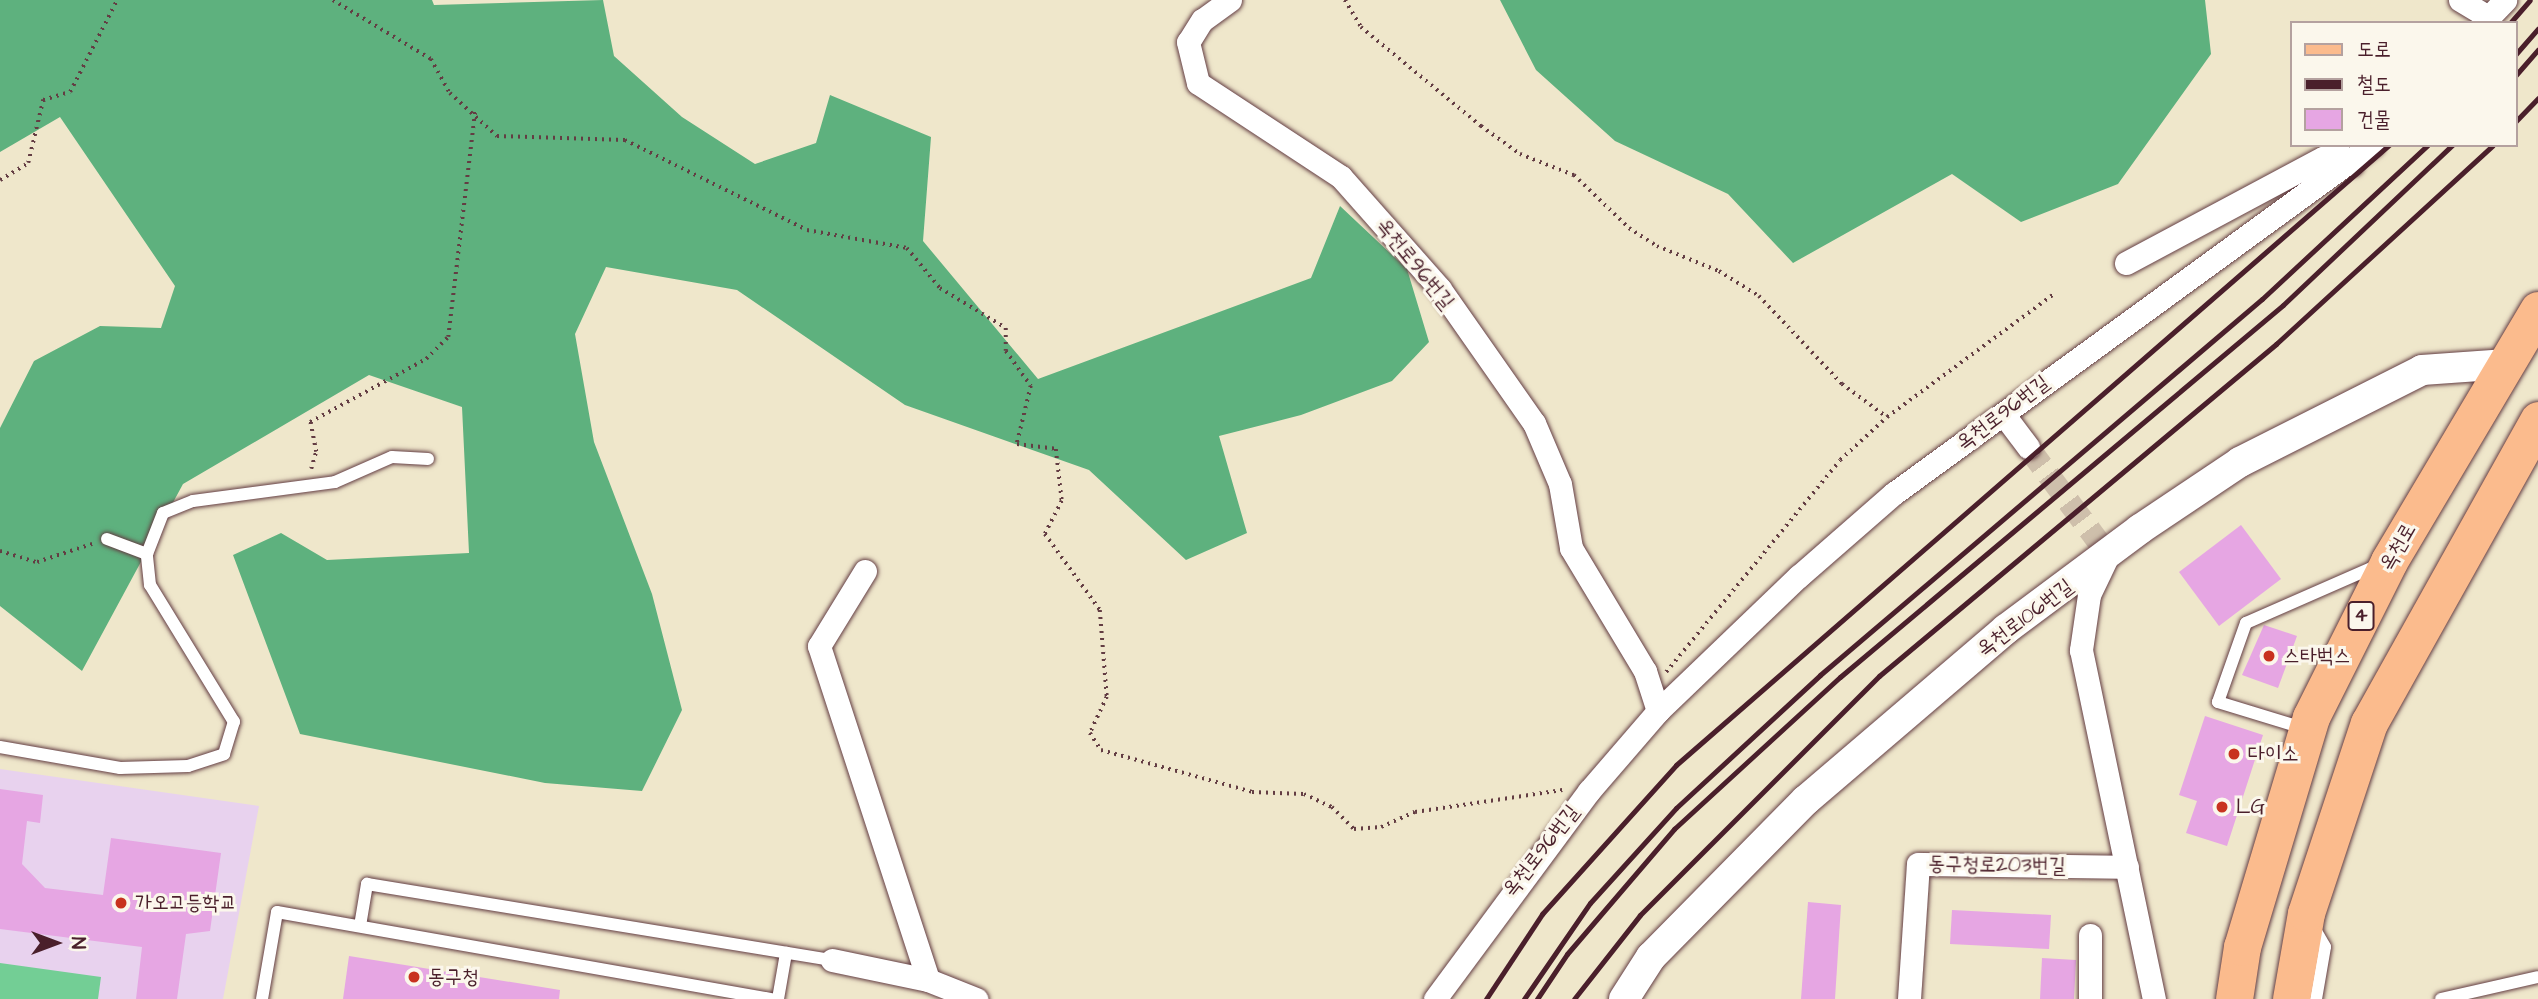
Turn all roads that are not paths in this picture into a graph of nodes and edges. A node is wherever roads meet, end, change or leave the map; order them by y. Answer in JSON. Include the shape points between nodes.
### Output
{"nodes":[{"id":1,"x":1230,"y":0,"type":"edge"},
{"id":2,"x":2460,"y":0,"type":"edge"},
{"id":3,"x":2505,"y":0,"type":"edge"},
{"id":4,"x":2486,"y":20,"type":"edge"},
{"id":5,"x":2370,"y":147,"type":"edge"},
{"id":6,"x":2352,"y":164,"type":"junction"},
{"id":7,"x":2126,"y":263,"type":"dead end"},
{"id":8,"x":2538,"y":310,"type":"edge"},
{"id":9,"x":2507,"y":364,"type":"junction"},
{"id":10,"x":2004,"y":415,"type":"junction"},
{"id":11,"x":2538,"y":420,"type":"edge"},
{"id":12,"x":2028,"y":447,"type":"tunnel mouth"},
{"id":13,"x":428,"y":459,"type":"dead end"},
{"id":14,"x":107,"y":539,"type":"road end"},
{"id":15,"x":2104,"y":548,"type":"junction"},
{"id":16,"x":148,"y":554,"type":"junction"},
{"id":17,"x":2389,"y":561,"type":"junction"},
{"id":18,"x":865,"y":571,"type":"dead end"},
{"id":19,"x":1661,"y":709,"type":"junction"},
{"id":20,"x":2306,"y":730,"type":"junction"},
{"id":21,"x":0,"y":747,"type":"edge"},
{"id":22,"x":2127,"y":867,"type":"junction"},
{"id":23,"x":2306,"y":914,"type":"junction"},
{"id":24,"x":360,"y":926,"type":"junction"},
{"id":25,"x":2090,"y":936,"type":"dead end"},
{"id":26,"x":786,"y":953,"type":"junction"},
{"id":27,"x":832,"y":960,"type":"joint"},
{"id":28,"x":2538,"y":977,"type":"edge"},
{"id":29,"x":928,"y":980,"type":"junction"},
{"id":30,"x":262,"y":999,"type":"edge"},
{"id":31,"x":771,"y":999,"type":"edge"},
{"id":32,"x":778,"y":999,"type":"edge"},
{"id":33,"x":976,"y":999,"type":"edge"},
{"id":34,"x":1435,"y":999,"type":"edge"},
{"id":35,"x":1624,"y":999,"type":"edge"},
{"id":36,"x":1909,"y":999,"type":"edge"},
{"id":37,"x":2090,"y":999,"type":"edge"},
{"id":38,"x":2154,"y":999,"type":"edge"},
{"id":39,"x":2234,"y":999,"type":"edge"},
{"id":40,"x":2291,"y":999,"type":"edge"},
{"id":41,"x":2316,"y":999,"type":"edge"},
{"id":42,"x":2441,"y":999,"type":"edge"}],
"edges":[{"from":1,"to":19,"type":"street","name":"옥천로96번길","via":[[1202,20],[1188,42],[1198,83],[1341,177],[1440,289],[1534,423],[1560,484],[1572,548],[1645,671]]},
{"from":2,"to":4,"type":"street"},
{"from":3,"to":4,"type":"street"},
{"from":5,"to":6,"type":"street","name":"옥천로96번길"},
{"from":6,"to":7,"type":"street","via":[[2337,152],[2323,158]]},
{"from":6,"to":10,"type":"street","name":"옥천로96번길","via":[[2114,329]]},
{"from":8,"to":9,"type":"main road","name":"옥천로","number":"4"},
{"from":9,"to":15,"type":"street","name":"옥천로106번길","via":[[2422,370],[2240,462]]},
{"from":9,"to":17,"type":"main road","name":"옥천로","number":"4"},
{"from":10,"to":12,"type":"street"},
{"from":10,"to":19,"type":"street","name":"옥천로96번길","via":[[1893,494]]},
{"from":11,"to":23,"type":"main road","via":[[2368,723]]},
{"from":13,"to":16,"type":"lane","via":[[392,457],[306,488],[193,501],[163,513]]},
{"from":14,"to":16,"type":"lane"},
{"from":15,"to":22,"type":"street","via":[[2089,595],[2081,650]]},
{"from":15,"to":35,"type":"street","name":"옥천로106번길","via":[[1806,800],[1651,957]]},
{"from":16,"to":21,"type":"lane","via":[[150,585],[234,722],[224,754],[188,766],[120,768]]},
{"from":17,"to":20,"type":"main road","name":"옥천로","number":"4"},
{"from":17,"to":20,"type":"lane","via":[[2246,623],[2218,702]]},
{"from":18,"to":29,"type":"street","via":[[819,646]]},
{"from":19,"to":34,"type":"street","name":"옥천로96번길","via":[[1589,791]]},
{"from":20,"to":39,"type":"main road","name":"옥천로","number":"4","via":[[2242,947]]},
{"from":22,"to":36,"type":"street","name":"동구청로203번길","via":[[1918,864]]},
{"from":22,"to":38,"type":"street"},
{"from":23,"to":40,"type":"main road"},
{"from":23,"to":41,"type":"lane","via":[[2325,947]]},
{"from":24,"to":26,"type":"lane","via":[[367,884]]},
{"from":24,"to":30,"type":"lane","via":[[277,912]]},
{"from":24,"to":31,"type":"lane"},
{"from":25,"to":37,"type":"street"},
{"from":26,"to":27,"type":"lane"},
{"from":26,"to":32,"type":"lane"},
{"from":27,"to":29,"type":"street"},
{"from":28,"to":42,"type":"lane"},
{"from":29,"to":33,"type":"street"}]}
